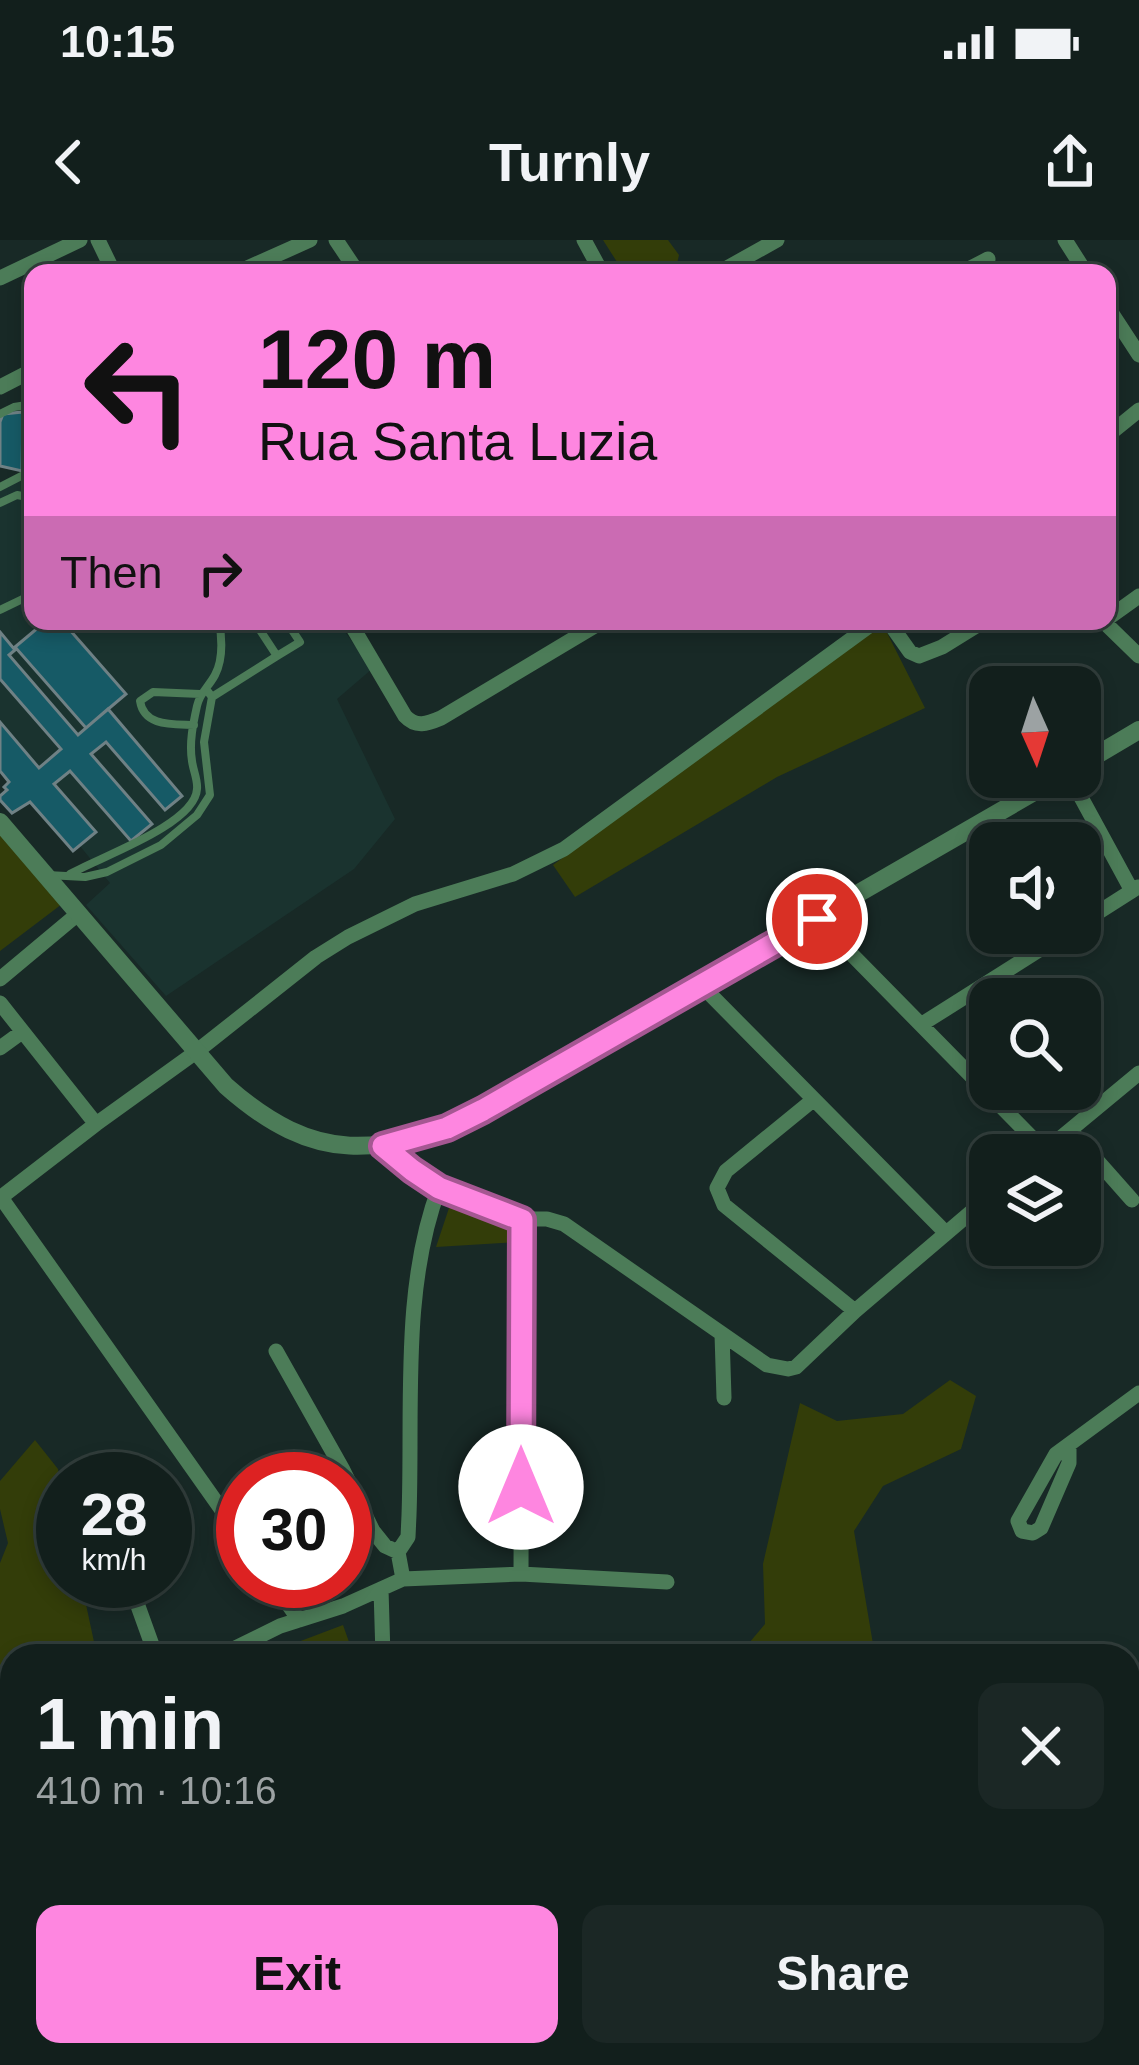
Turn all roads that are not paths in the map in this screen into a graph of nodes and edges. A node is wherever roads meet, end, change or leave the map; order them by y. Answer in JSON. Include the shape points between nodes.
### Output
{"nodes":[{"id":1,"x":80,"y":240,"type":"edge"},
{"id":2,"x":310,"y":240,"type":"edge"},
{"id":3,"x":777,"y":240,"type":"edge"},
{"id":4,"x":988,"y":259,"type":"dead end"},
{"id":5,"x":29,"y":264,"type":"edge"},
{"id":6,"x":256,"y":264,"type":"edge"},
{"id":7,"x":734,"y":264,"type":"edge"},
{"id":8,"x":978,"y":264,"type":"edge"},
{"id":9,"x":1116,"y":320,"type":"edge"},
{"id":10,"x":1139,"y":355,"type":"edge"},
{"id":11,"x":219,"y":630,"type":"edge"},
{"id":12,"x":260,"y":630,"type":"edge"},
{"id":13,"x":292,"y":630,"type":"edge"},
{"id":14,"x":354,"y":630,"type":"edge"},
{"id":15,"x":588,"y":630,"type":"edge"},
{"id":16,"x":864,"y":630,"type":"edge"},
{"id":17,"x":894,"y":630,"type":"edge"},
{"id":18,"x":968,"y":630,"type":"edge"},
{"id":19,"x":1114,"y":630,"type":"edge"},
{"id":20,"x":278,"y":656,"type":"junction"},
{"id":21,"x":1139,"y":656,"type":"edge"},
{"id":22,"x":206,"y":693,"type":"junction"},
{"id":23,"x":194,"y":725,"type":"junction"},
{"id":24,"x":1139,"y":730,"type":"edge"},
{"id":25,"x":1101,"y":753,"type":"edge"},
{"id":26,"x":1024,"y":798,"type":"edge"},
{"id":27,"x":1082,"y":798,"type":"edge"},
{"id":28,"x":0,"y":822,"type":"edge"},
{"id":29,"x":70,"y":874,"type":"junction"},
{"id":30,"x":46,"y":875,"type":"junction"},
{"id":31,"x":1136,"y":889,"type":"edge"},
{"id":32,"x":1101,"y":911,"type":"edge"},
{"id":33,"x":79,"y":913,"type":"junction"},
{"id":34,"x":817,"y":919,"type":"junction"},
{"id":35,"x":1033,"y":954,"type":"edge"},
{"id":36,"x":0,"y":979,"type":"edge"},
{"id":37,"x":701,"y":985,"type":"junction"},
{"id":38,"x":0,"y":1003,"type":"edge"},
{"id":39,"x":922,"y":1024,"type":"junction"},
{"id":40,"x":22,"y":1032,"type":"junction"},
{"id":41,"x":0,"y":1048,"type":"edge"},
{"id":42,"x":196,"y":1052,"type":"junction"},
{"id":43,"x":1139,"y":1073,"type":"edge"},
{"id":44,"x":813,"y":1100,"type":"junction"},
{"id":45,"x":96,"y":1124,"type":"junction"},
{"id":46,"x":1070,"y":1130,"type":"junction"},
{"id":47,"x":1025,"y":1134,"type":"edge"},
{"id":48,"x":1065,"y":1134,"type":"edge"},
{"id":49,"x":383,"y":1146,"type":"junction"},
{"id":50,"x":439,"y":1188,"type":"junction"},
{"id":51,"x":0,"y":1197,"type":"edge"},
{"id":52,"x":1132,"y":1200,"type":"dead end"},
{"id":53,"x":969,"y":1214,"type":"edge"},
{"id":54,"x":522,"y":1220,"type":"junction"},
{"id":55,"x":946,"y":1233,"type":"junction"},
{"id":56,"x":855,"y":1311,"type":"junction"},
{"id":57,"x":722,"y":1334,"type":"junction"},
{"id":58,"x":276,"y":1351,"type":"dead end"},
{"id":59,"x":1139,"y":1393,"type":"edge"},
{"id":60,"x":724,"y":1398,"type":"dead end"},
{"id":61,"x":1069,"y":1446,"type":"junction"},
{"id":62,"x":216,"y":1502,"type":"edge"},
{"id":63,"x":398,"y":1552,"type":"junction"},
{"id":64,"x":521,"y":1574,"type":"junction"},
{"id":65,"x":403,"y":1580,"type":"junction"},
{"id":66,"x":667,"y":1582,"type":"dead end"},
{"id":67,"x":381,"y":1589,"type":"junction"},
{"id":68,"x":139,"y":1608,"type":"edge"},
{"id":69,"x":291,"y":1608,"type":"edge"},
{"id":70,"x":299,"y":1620,"type":"junction"},
{"id":71,"x":152,"y":1644,"type":"edge"},
{"id":72,"x":246,"y":1644,"type":"edge"},
{"id":73,"x":383,"y":1644,"type":"edge"}],
"edges":[{"from":1,"to":5,"type":"street"},
{"from":2,"to":6,"type":"street"},
{"from":3,"to":7,"type":"street"},
{"from":4,"to":8,"type":"street"},
{"from":9,"to":10,"type":"street"},
{"from":11,"to":22,"type":"lane","via":[[220,664]]},
{"from":12,"to":20,"type":"lane"},
{"from":13,"to":20,"type":"lane","via":[[300,642]]},
{"from":14,"to":15,"type":"street","via":[[416,724],[441,718]]},
{"from":16,"to":42,"type":"street","via":[[584,836],[539,863],[415,904],[348,938]]},
{"from":17,"to":18,"type":"street","via":[[914,655]]},
{"from":19,"to":21,"type":"street"},
{"from":20,"to":22,"type":"lane"},
{"from":22,"to":23,"type":"lane"},
{"from":22,"to":23,"type":"lane","via":[[153,692],[140,701],[153,720]]},
{"from":22,"to":29,"type":"lane","via":[[210,795],[203,808],[142,856],[94,876]]},
{"from":23,"to":29,"type":"lane","via":[[192,801],[152,835]]},
{"from":24,"to":25,"type":"street"},
{"from":26,"to":34,"type":"street"},
{"from":27,"to":31,"type":"street"},
{"from":28,"to":30,"type":"street"},
{"from":29,"to":30,"type":"lane"},
{"from":30,"to":33,"type":"street"},
{"from":31,"to":32,"type":"street"},
{"from":33,"to":36,"type":"street"},
{"from":33,"to":42,"type":"street"},
{"from":34,"to":37,"type":"street"},
{"from":34,"to":39,"type":"street"},
{"from":35,"to":39,"type":"street"},
{"from":37,"to":44,"type":"street"},
{"from":37,"to":49,"type":"street","via":[[460,1121]]},
{"from":38,"to":40,"type":"street"},
{"from":39,"to":47,"type":"street"},
{"from":40,"to":41,"type":"street"},
{"from":40,"to":45,"type":"street"},
{"from":42,"to":45,"type":"street"},
{"from":42,"to":49,"type":"street","via":[[275,1124],[339,1145]]},
{"from":43,"to":46,"type":"street"},
{"from":44,"to":55,"type":"street"},
{"from":44,"to":56,"type":"street","via":[[726,1171],[717,1188],[724,1204]]},
{"from":45,"to":51,"type":"street"},
{"from":46,"to":48,"type":"street"},
{"from":46,"to":52,"type":"street"},
{"from":49,"to":50,"type":"street"},
{"from":50,"to":54,"type":"street"},
{"from":50,"to":63,"type":"street","via":[[416,1285],[410,1516]]},
{"from":51,"to":62,"type":"street"},
{"from":53,"to":55,"type":"street"},
{"from":54,"to":57,"type":"street","via":[[564,1224]]},
{"from":54,"to":64,"type":"street"},
{"from":55,"to":56,"type":"street"},
{"from":56,"to":57,"type":"street","via":[[796,1366],[778,1369]]},
{"from":57,"to":60,"type":"street"},
{"from":58,"to":63,"type":"street","via":[[373,1531]]},
{"from":59,"to":61,"type":"street"},
{"from":61,"to":61,"type":"street","via":[[1056,1454],[1018,1521],[1022,1531],[1041,1528]]},
{"from":63,"to":65,"type":"street"},
{"from":64,"to":65,"type":"street"},
{"from":64,"to":66,"type":"street"},
{"from":65,"to":67,"type":"street"},
{"from":67,"to":70,"type":"street"},
{"from":67,"to":73,"type":"street"},
{"from":68,"to":71,"type":"street"},
{"from":69,"to":70,"type":"street"},
{"from":70,"to":72,"type":"street"}]}
